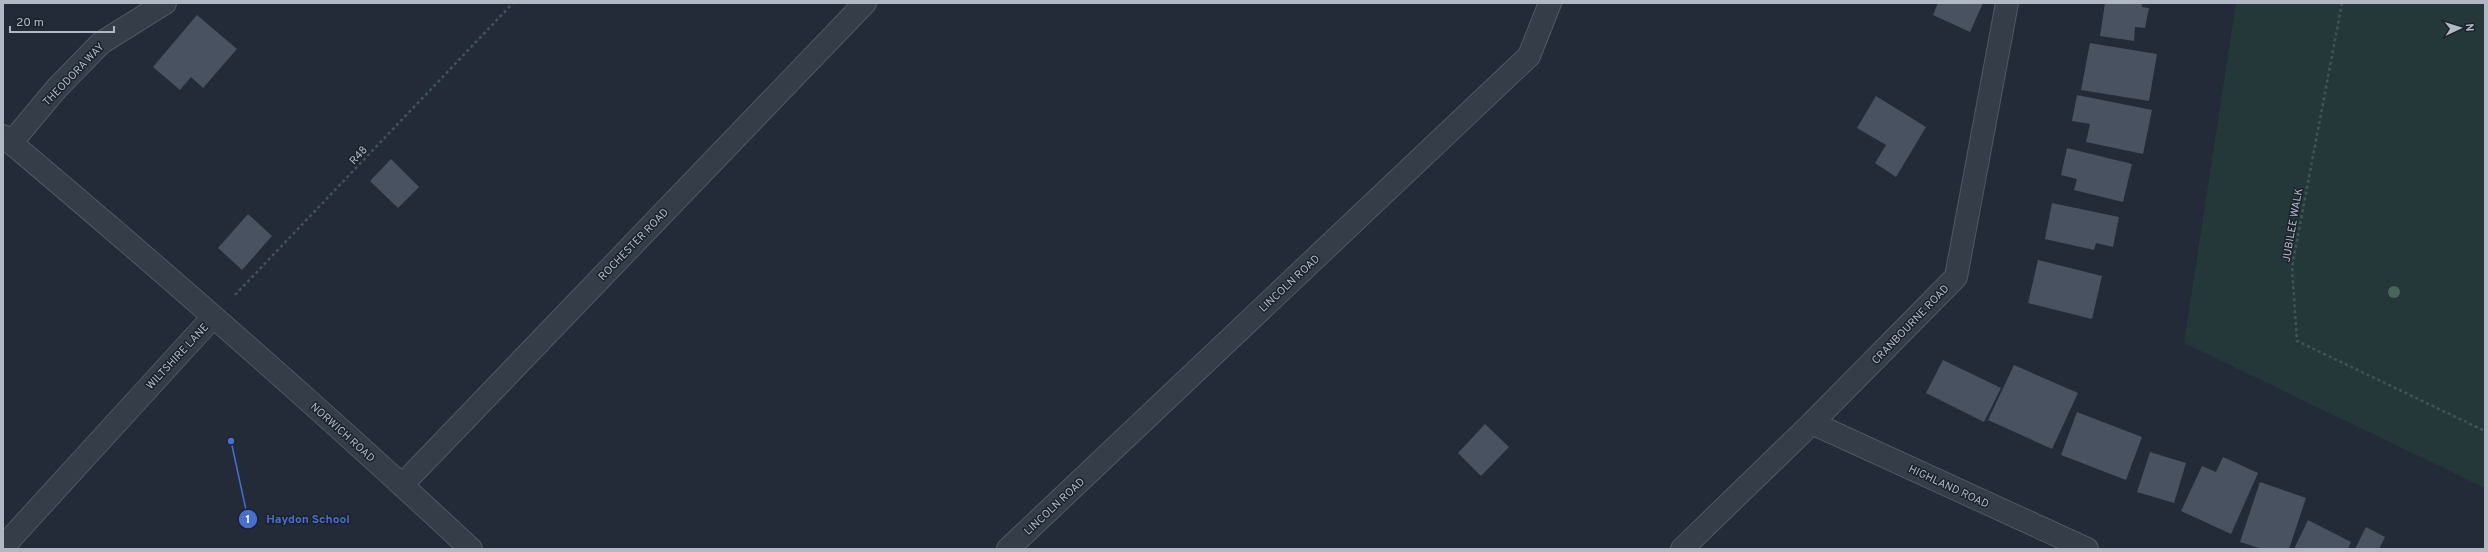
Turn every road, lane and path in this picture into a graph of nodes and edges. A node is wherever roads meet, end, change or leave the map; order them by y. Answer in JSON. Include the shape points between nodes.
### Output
{"nodes":[{"id":1,"x":166,"y":3,"type":"edge"},
{"id":2,"x":513,"y":3,"type":"edge"},
{"id":3,"x":864,"y":3,"type":"edge"},
{"id":4,"x":1550,"y":3,"type":"edge"},
{"id":5,"x":2007,"y":3,"type":"edge"},
{"id":6,"x":2342,"y":3,"type":"edge"},
{"id":7,"x":7,"y":139,"type":"edge"},
{"id":8,"x":213,"y":317,"type":"junction"},
{"id":9,"x":1812,"y":423,"type":"junction"},
{"id":10,"x":2485,"y":431,"type":"edge"},
{"id":11,"x":402,"y":485,"type":"junction"},
{"id":12,"x":7,"y":533,"type":"edge"},
{"id":13,"x":471,"y":549,"type":"edge"},
{"id":14,"x":1008,"y":549,"type":"edge"},
{"id":15,"x":1682,"y":549,"type":"edge"},
{"id":16,"x":2087,"y":549,"type":"edge"}],
"edges":[{"from":1,"to":7,"type":"street","name":"THEODORA WAY","via":[[101,43]]},
{"from":2,"to":8,"type":"path","name":"R48"},
{"from":3,"to":11,"type":"street","name":"ROCHESTER ROAD"},
{"from":4,"to":14,"type":"street","name":"LINCOLN ROAD","via":[[1529,56]]},
{"from":5,"to":9,"type":"street","name":"CRANBOURNE ROAD","via":[[1956,277]]},
{"from":6,"to":10,"type":"path","name":"JUBILEE WALK","via":[[2292,267],[2297,341]]},
{"from":7,"to":8,"type":"street","name":"WILTSHIRE LANE"},
{"from":8,"to":11,"type":"street","name":"NORWICH ROAD"},
{"from":8,"to":12,"type":"street","name":"WILTSHIRE LANE"},
{"from":9,"to":15,"type":"street","name":"CRANBOURNE ROAD"},
{"from":9,"to":16,"type":"street","name":"HIGHLAND ROAD"},
{"from":11,"to":13,"type":"street","name":"NORWICH ROAD"}]}
